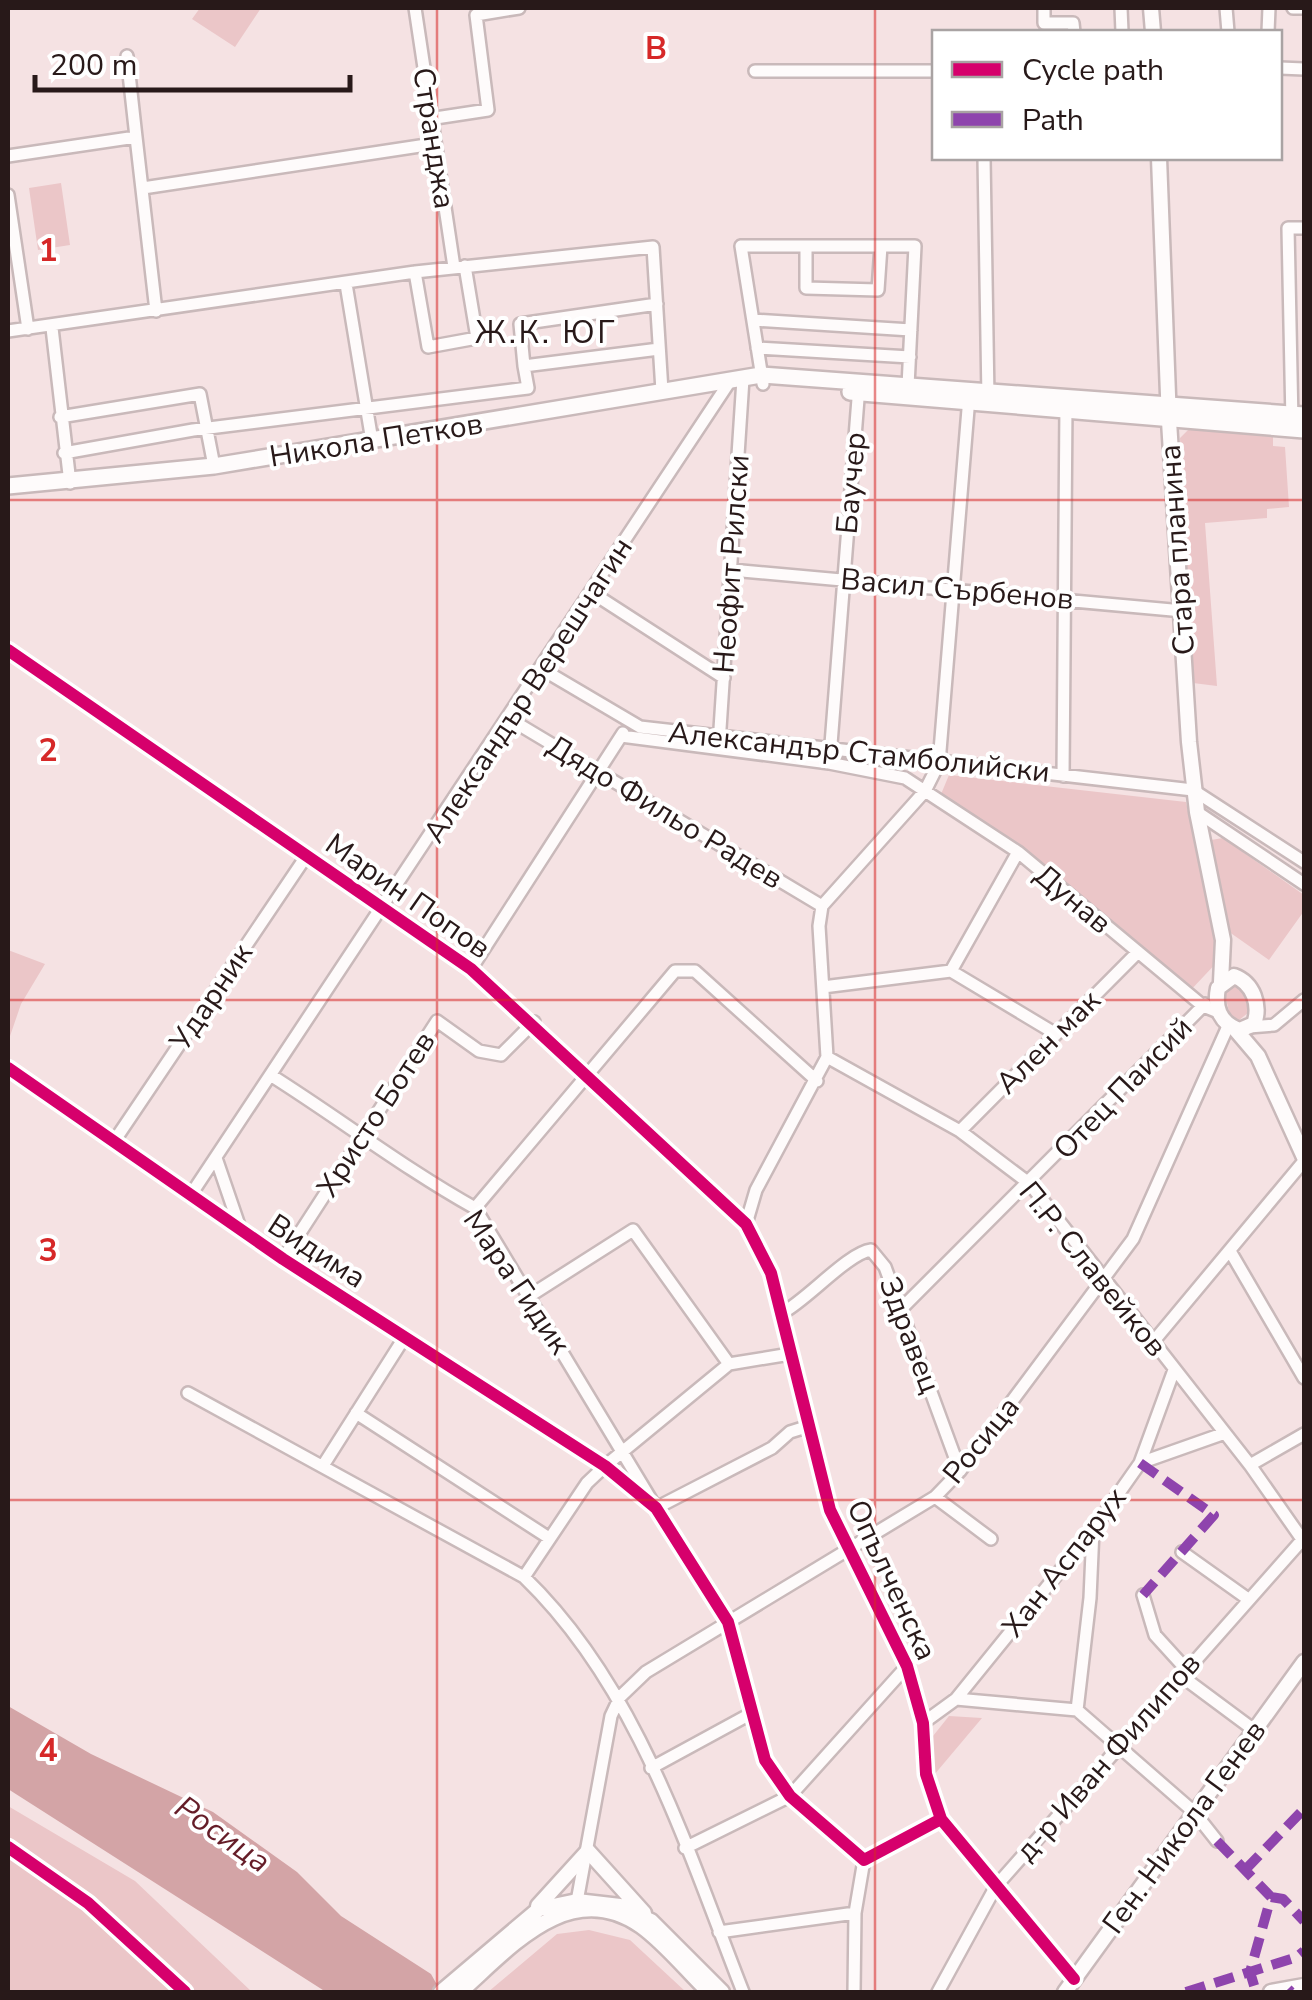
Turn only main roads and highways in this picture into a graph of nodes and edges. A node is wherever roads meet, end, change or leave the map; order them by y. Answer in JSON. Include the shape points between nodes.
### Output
{"nodes":[{"id":1,"x":859,"y":387,"type":"junction"},
{"id":2,"x":970,"y":396,"type":"junction"},
{"id":3,"x":1298,"y":422,"type":"edge"},
{"id":4,"x":8,"y":486,"type":"edge"}],
"edges":[{"from":1,"to":2,"type":"main road","name":"Никола Петков"},
{"from":1,"to":2,"type":"main road","name":"Никола Петков"},
{"from":1,"to":4,"type":"main road","name":"Никола Петков","via":[[736,380],[214,466]]},
{"from":2,"to":3,"type":"main road","name":"Никола Петков"}]}
